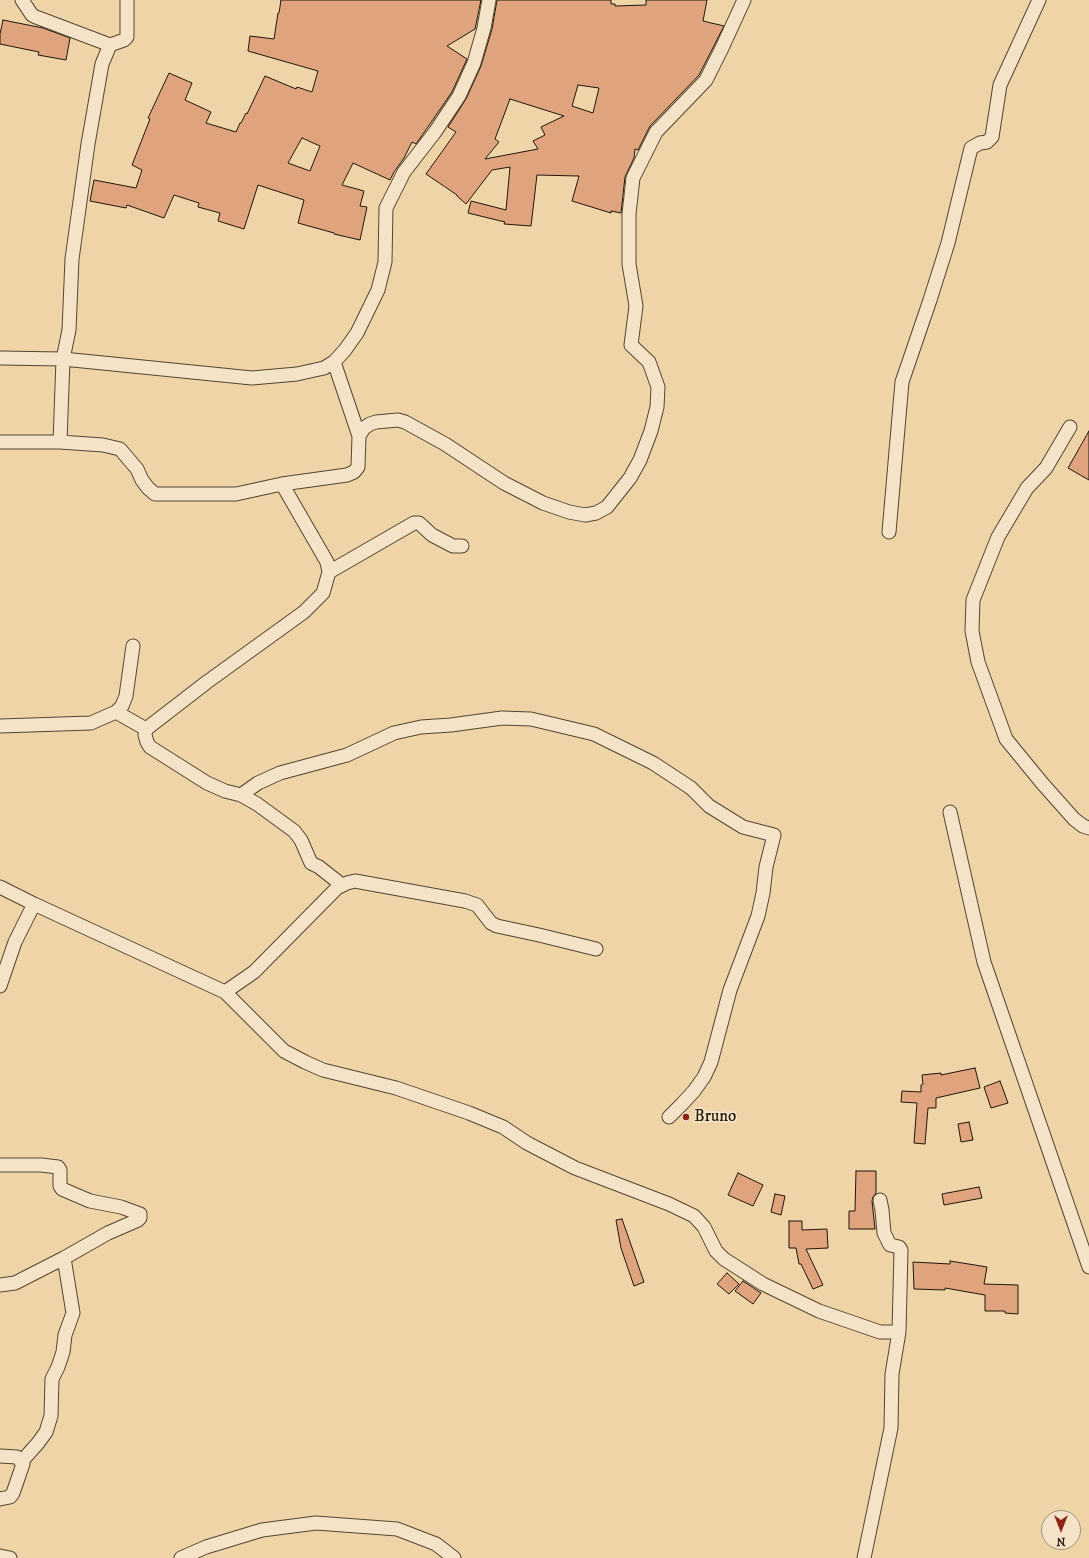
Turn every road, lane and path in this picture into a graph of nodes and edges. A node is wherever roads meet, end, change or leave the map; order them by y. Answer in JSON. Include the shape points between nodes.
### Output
{"nodes":[{"id":1,"x":22,"y":0,"type":"edge"},
{"id":2,"x":127,"y":0,"type":"edge"},
{"id":3,"x":489,"y":0,"type":"edge"},
{"id":4,"x":744,"y":0,"type":"edge"},
{"id":5,"x":1039,"y":0,"type":"edge"},
{"id":6,"x":110,"y":45,"type":"junction"},
{"id":7,"x":0,"y":358,"type":"edge"},
{"id":8,"x":64,"y":359,"type":"junction"},
{"id":9,"x":334,"y":362,"type":"junction"},
{"id":10,"x":1070,"y":427,"type":"dead end"},
{"id":11,"x":359,"y":436,"type":"junction"},
{"id":12,"x":0,"y":442,"type":"edge"},
{"id":13,"x":60,"y":442,"type":"junction"},
{"id":14,"x":282,"y":484,"type":"junction"},
{"id":15,"x":889,"y":532,"type":"dead end"},
{"id":16,"x":462,"y":546,"type":"dead end"},
{"id":17,"x":329,"y":572,"type":"junction"},
{"id":18,"x":134,"y":646,"type":"dead end"},
{"id":19,"x":116,"y":712,"type":"junction"},
{"id":20,"x":0,"y":726,"type":"edge"},
{"id":21,"x":146,"y":730,"type":"junction"},
{"id":22,"x":241,"y":795,"type":"junction"},
{"id":23,"x":950,"y":812,"type":"dead end"},
{"id":24,"x":1089,"y":828,"type":"edge"},
{"id":25,"x":342,"y":885,"type":"junction"},
{"id":26,"x":0,"y":886,"type":"edge"},
{"id":27,"x":34,"y":904,"type":"junction"},
{"id":28,"x":596,"y":949,"type":"dead end"},
{"id":29,"x":0,"y":986,"type":"edge"},
{"id":30,"x":225,"y":992,"type":"junction"},
{"id":31,"x":669,"y":1117,"type":"dead end"},
{"id":32,"x":0,"y":1165,"type":"edge"},
{"id":33,"x":880,"y":1200,"type":"dead end"},
{"id":34,"x":64,"y":1258,"type":"junction"},
{"id":35,"x":1089,"y":1268,"type":"edge"},
{"id":36,"x":0,"y":1285,"type":"edge"},
{"id":37,"x":899,"y":1332,"type":"junction"},
{"id":38,"x":0,"y":1456,"type":"edge"},
{"id":39,"x":22,"y":1461,"type":"junction"},
{"id":40,"x":0,"y":1499,"type":"edge"},
{"id":41,"x":0,"y":1556,"type":"edge"},
{"id":42,"x":10,"y":1558,"type":"edge"},
{"id":43,"x":181,"y":1558,"type":"edge"},
{"id":44,"x":454,"y":1558,"type":"edge"},
{"id":45,"x":864,"y":1558,"type":"edge"}],
"edges":[{"from":1,"to":6,"type":"street","via":[[36,18]]},
{"from":2,"to":6,"type":"street","via":[[127,37]]},
{"from":3,"to":9,"type":"street","via":[[474,63],[459,96],[404,172],[386,208],[385,262],[378,290],[357,333]]},
{"from":4,"to":11,"type":"street","via":[[706,80],[656,132],[633,178],[629,214],[629,264],[636,306],[631,344],[649,362],[658,387],[657,407],[640,460],[630,478],[607,507],[596,513],[584,515],[543,503],[504,483],[445,444],[405,422],[376,422],[370,424]]},
{"from":5,"to":15,"type":"street","via":[[1000,85],[992,137],[987,142],[971,148],[948,243],[902,382]]},
{"from":6,"to":8,"type":"street","via":[[99,77],[88,144],[72,259],[69,330]]},
{"from":7,"to":8,"type":"street"},
{"from":8,"to":9,"type":"street","via":[[252,378],[297,374],[324,368]]},
{"from":8,"to":13,"type":"street"},
{"from":9,"to":11,"type":"street"},
{"from":10,"to":24,"type":"street","via":[[1046,468],[1028,488],[998,536],[972,600],[972,631],[978,662],[1006,739],[1074,819]]},
{"from":11,"to":14,"type":"street","via":[[358,467],[354,472]]},
{"from":12,"to":13,"type":"street"},
{"from":13,"to":14,"type":"street","via":[[103,445],[120,449],[155,494],[236,494]]},
{"from":14,"to":17,"type":"street","via":[[326,562]]},
{"from":16,"to":17,"type":"street","via":[[453,546],[432,535],[419,523],[414,523]]},
{"from":17,"to":21,"type":"street","via":[[323,593],[304,612]]},
{"from":18,"to":19,"type":"street","via":[[126,696]]},
{"from":19,"to":20,"type":"street","via":[[90,723]]},
{"from":19,"to":21,"type":"street"},
{"from":21,"to":22,"type":"street","via":[[150,747],[207,783]]},
{"from":22,"to":25,"type":"street","via":[[294,831],[311,863]]},
{"from":22,"to":31,"type":"street","via":[[258,783],[280,773],[347,755],[394,733],[421,726],[452,725],[502,718],[531,719],[594,734],[653,763],[691,788],[710,806],[743,826],[774,835],[758,916],[730,990],[711,1062],[694,1091]]},
{"from":23,"to":35,"type":"street","via":[[984,962]]},
{"from":25,"to":28,"type":"street","via":[[355,881],[465,901],[477,905],[496,926]]},
{"from":25,"to":30,"type":"street","via":[[254,972]]},
{"from":26,"to":27,"type":"street"},
{"from":27,"to":29,"type":"street","via":[[15,942]]},
{"from":27,"to":30,"type":"street"},
{"from":30,"to":37,"type":"street","via":[[284,1051],[305,1062],[323,1070],[396,1088],[503,1127],[527,1143],[575,1168],[694,1216],[724,1259],[775,1290],[819,1311],[880,1332]]},
{"from":32,"to":34,"type":"street","via":[[58,1167],[62,1189],[90,1201],[140,1214],[138,1220],[108,1233]]},
{"from":33,"to":37,"type":"street","via":[[884,1233],[890,1245],[901,1250]]},
{"from":34,"to":36,"type":"street","via":[[15,1283]]},
{"from":34,"to":39,"type":"street","via":[[73,1313],[65,1335],[63,1352],[52,1379],[52,1416],[42,1438]]},
{"from":37,"to":45,"type":"street","via":[[892,1374],[890,1428]]},
{"from":38,"to":39,"type":"street","via":[[17,1457]]},
{"from":39,"to":40,"type":"street","via":[[23,1466],[13,1492],[10,1497]]},
{"from":41,"to":42,"type":"street"},
{"from":43,"to":44,"type":"street","via":[[206,1547],[262,1530],[316,1523],[396,1529],[436,1544]]}]}
